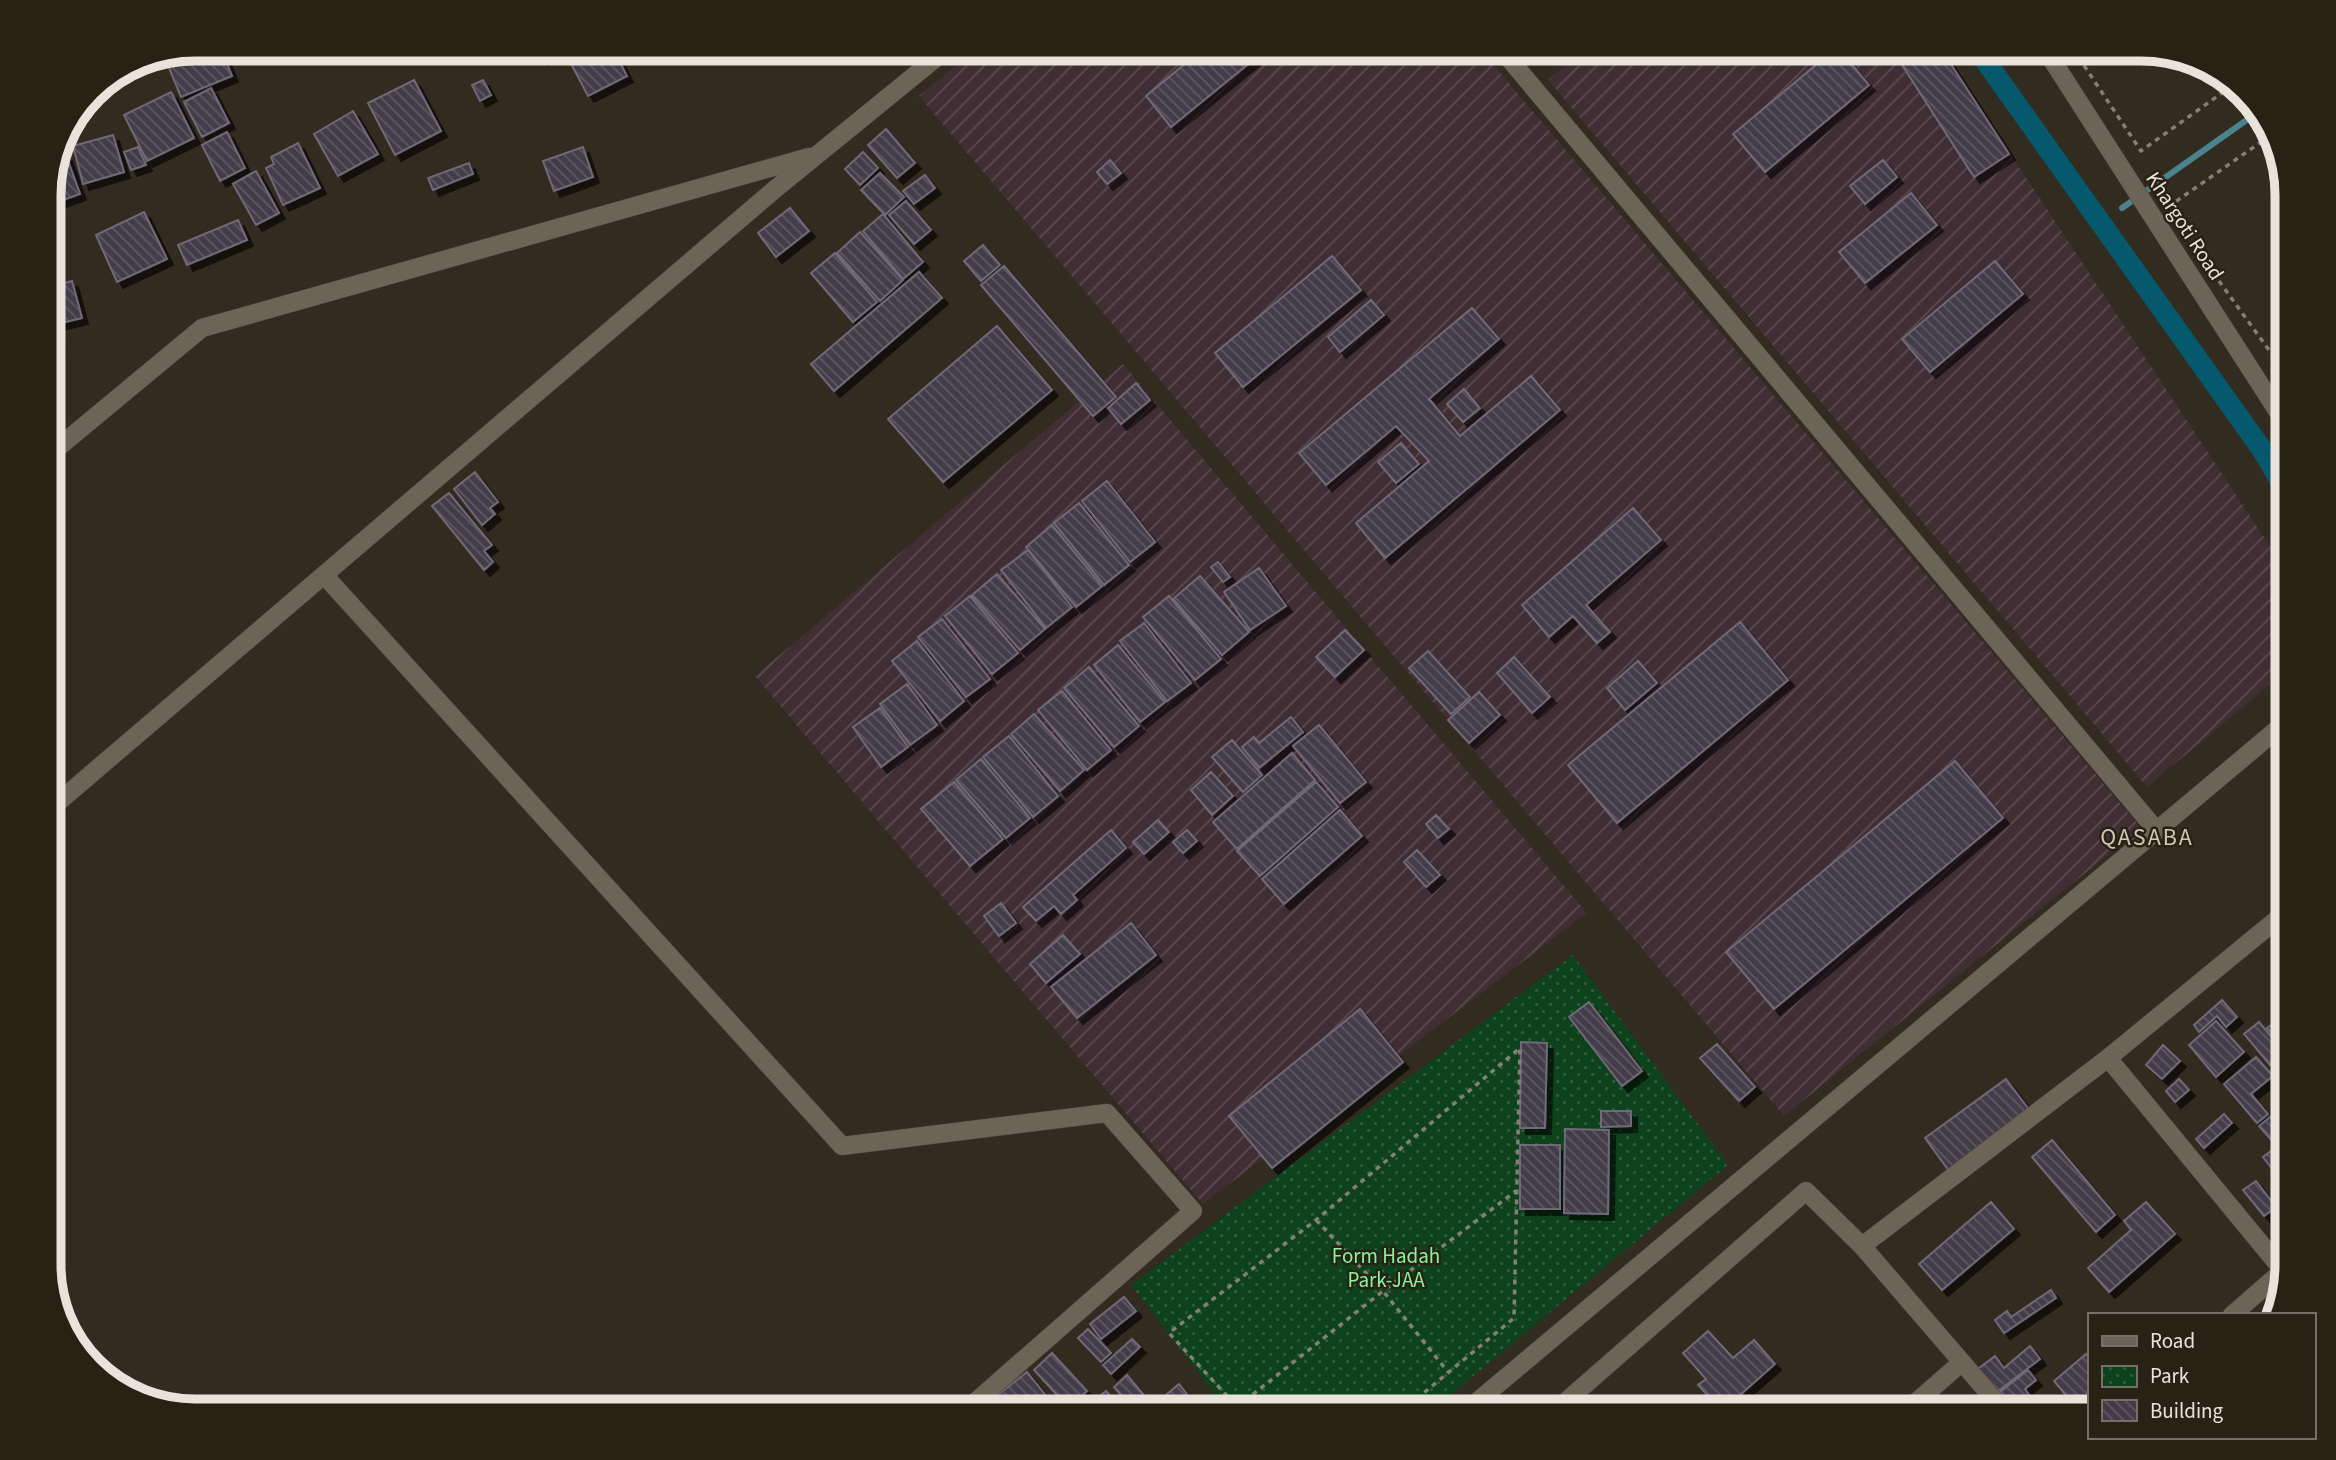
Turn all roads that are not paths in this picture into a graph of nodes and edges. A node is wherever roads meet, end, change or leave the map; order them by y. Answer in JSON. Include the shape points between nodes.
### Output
{"nodes":[{"id":1,"x":1511,"y":61,"type":"edge"},
{"id":2,"x":2053,"y":61,"type":"edge"},
{"id":3,"x":932,"y":62,"type":"edge"},
{"id":4,"x":819,"y":154,"type":"junction"},
{"id":5,"x":2274,"y":406,"type":"edge"},
{"id":6,"x":62,"y":444,"type":"edge"},
{"id":7,"x":324,"y":575,"type":"junction"},
{"id":8,"x":2275,"y":732,"type":"edge"},
{"id":9,"x":62,"y":799,"type":"edge"},
{"id":10,"x":2157,"y":831,"type":"junction"},
{"id":11,"x":2275,"y":921,"type":"edge"},
{"id":12,"x":2108,"y":1058,"type":"junction"},
{"id":13,"x":1862,"y":1246,"type":"junction"},
{"id":14,"x":2275,"y":1258,"type":"edge"},
{"id":15,"x":2274,"y":1279,"type":"edge"},
{"id":16,"x":2234,"y":1313,"type":"edge"},
{"id":17,"x":1962,"y":1362,"type":"junction"},
{"id":18,"x":979,"y":1399,"type":"edge"},
{"id":19,"x":1480,"y":1399,"type":"edge"},
{"id":20,"x":1569,"y":1399,"type":"edge"},
{"id":21,"x":1920,"y":1399,"type":"edge"},
{"id":22,"x":1994,"y":1399,"type":"edge"}],
"edges":[{"from":1,"to":10,"type":"street"},
{"from":2,"to":5,"type":"street","name":"Khargoti Road"},
{"from":3,"to":4,"type":"street"},
{"from":4,"to":6,"type":"street","via":[[202,328]]},
{"from":4,"to":7,"type":"street"},
{"from":7,"to":9,"type":"street"},
{"from":7,"to":18,"type":"street","via":[[842,1146],[1107,1113],[1193,1211]]},
{"from":8,"to":10,"type":"street"},
{"from":10,"to":19,"type":"street"},
{"from":11,"to":12,"type":"street"},
{"from":12,"to":13,"type":"street"},
{"from":12,"to":14,"type":"street"},
{"from":13,"to":17,"type":"street"},
{"from":13,"to":20,"type":"street","via":[[1806,1191]]},
{"from":15,"to":16,"type":"street"},
{"from":17,"to":21,"type":"street"},
{"from":17,"to":22,"type":"street"}]}
